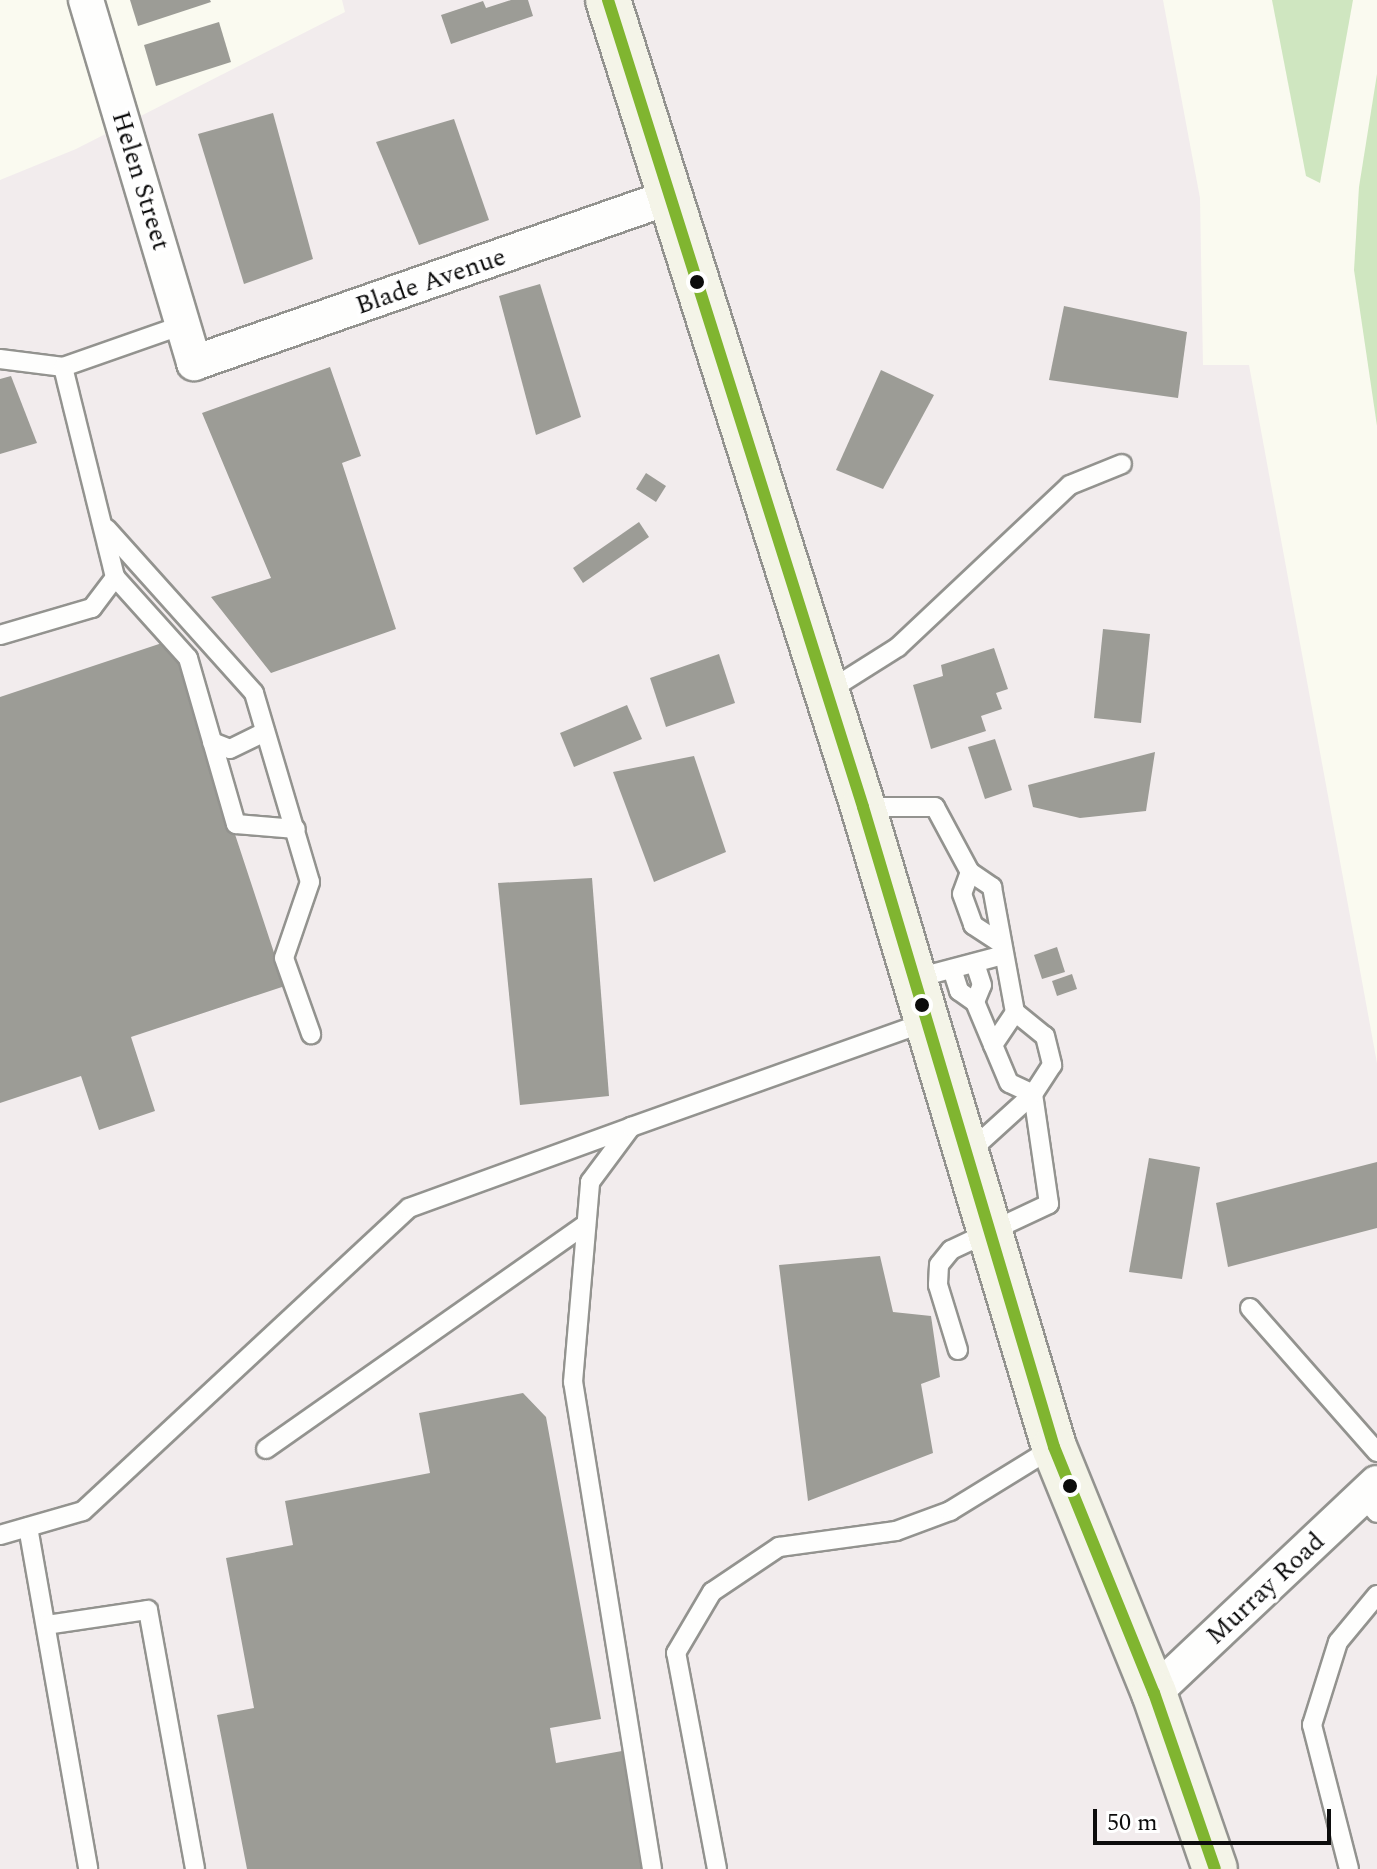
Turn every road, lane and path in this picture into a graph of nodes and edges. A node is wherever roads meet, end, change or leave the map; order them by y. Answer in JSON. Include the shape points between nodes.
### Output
{"nodes":[{"id":1,"x":86,"y":0,"type":"edge"},
{"id":2,"x":608,"y":0,"type":"edge"},
{"id":3,"x":667,"y":198,"type":"junction"},
{"id":4,"x":183,"y":325,"type":"junction"},
{"id":5,"x":0,"y":359,"type":"edge"},
{"id":6,"x":194,"y":363,"type":"joint"},
{"id":7,"x":63,"y":367,"type":"junction"},
{"id":8,"x":1122,"y":464,"type":"dead end"},
{"id":9,"x":107,"y":529,"type":"junction"},
{"id":10,"x":115,"y":577,"type":"junction"},
{"id":11,"x":0,"y":635,"type":"edge"},
{"id":12,"x":823,"y":695,"type":"junction"},
{"id":13,"x":265,"y":732,"type":"junction"},
{"id":14,"x":212,"y":742,"type":"junction"},
{"id":15,"x":863,"y":807,"type":"junction"},
{"id":16,"x":296,"y":829,"type":"junction"},
{"id":17,"x":970,"y":872,"type":"junction"},
{"id":18,"x":1000,"y":948,"type":"junction"},
{"id":19,"x":975,"y":963,"type":"junction"},
{"id":20,"x":932,"y":974,"type":"junction"},
{"id":21,"x":975,"y":1002,"type":"junction"},
{"id":22,"x":1015,"y":1012,"type":"junction"},
{"id":23,"x":926,"y":1022,"type":"junction"},
{"id":24,"x":311,"y":1034,"type":"dead end"},
{"id":25,"x":993,"y":1045,"type":"junction"},
{"id":26,"x":1033,"y":1094,"type":"junction"},
{"id":27,"x":631,"y":1127,"type":"junction"},
{"id":28,"x":968,"y":1153,"type":"junction"},
{"id":29,"x":586,"y":1224,"type":"junction"},
{"id":30,"x":993,"y":1233,"type":"junction"},
{"id":31,"x":1250,"y":1308,"type":"dead end"},
{"id":32,"x":958,"y":1350,"type":"dead end"},
{"id":33,"x":1054,"y":1447,"type":"junction"},
{"id":34,"x":266,"y":1449,"type":"dead end"},
{"id":35,"x":1377,"y":1452,"type":"edge"},
{"id":36,"x":1372,"y":1498,"type":"edge"},
{"id":37,"x":28,"y":1527,"type":"junction"},
{"id":38,"x":0,"y":1535,"type":"edge"},
{"id":39,"x":1377,"y":1595,"type":"edge"},
{"id":40,"x":46,"y":1625,"type":"junction"},
{"id":41,"x":1154,"y":1693,"type":"junction"},
{"id":42,"x":88,"y":1869,"type":"edge"},
{"id":43,"x":195,"y":1869,"type":"edge"},
{"id":44,"x":652,"y":1869,"type":"edge"},
{"id":45,"x":717,"y":1869,"type":"edge"},
{"id":46,"x":1215,"y":1869,"type":"edge"},
{"id":47,"x":1349,"y":1869,"type":"edge"}],
"edges":[{"from":1,"to":4,"type":"street","name":"Helen Street"},
{"from":2,"to":3,"type":"main road"},
{"from":3,"to":6,"type":"street","name":"Blade Avenue"},
{"from":3,"to":12,"type":"main road"},
{"from":4,"to":6,"type":"street","name":"Helen Street"},
{"from":4,"to":7,"type":"lane"},
{"from":5,"to":7,"type":"lane"},
{"from":7,"to":9,"type":"lane"},
{"from":8,"to":12,"type":"lane","via":[[1070,485],[898,647]]},
{"from":9,"to":10,"type":"lane"},
{"from":9,"to":13,"type":"lane","via":[[239,671],[254,693]]},
{"from":10,"to":11,"type":"lane","via":[[92,608]]},
{"from":10,"to":14,"type":"lane","via":[[188,658]]},
{"from":12,"to":15,"type":"main road"},
{"from":13,"to":14,"type":"lane","via":[[230,749]]},
{"from":13,"to":16,"type":"lane"},
{"from":14,"to":16,"type":"lane","via":[[236,824]]},
{"from":15,"to":17,"type":"lane","via":[[935,807]]},
{"from":15,"to":20,"type":"main road"},
{"from":16,"to":24,"type":"lane","via":[[310,882],[284,958]]},
{"from":17,"to":18,"type":"lane","via":[[992,887],[1000,915]]},
{"from":17,"to":18,"type":"lane","via":[[962,894],[973,925]]},
{"from":18,"to":19,"type":"lane"},
{"from":18,"to":22,"type":"lane"},
{"from":19,"to":20,"type":"lane"},
{"from":19,"to":21,"type":"lane","via":[[982,985]]},
{"from":20,"to":21,"type":"lane"},
{"from":20,"to":23,"type":"main road"},
{"from":21,"to":25,"type":"lane"},
{"from":22,"to":25,"type":"lane"},
{"from":22,"to":26,"type":"lane","via":[[1045,1036],[1052,1065]]},
{"from":23,"to":27,"type":"lane"},
{"from":23,"to":28,"type":"main road"},
{"from":25,"to":26,"type":"lane","via":[[1009,1083]]},
{"from":26,"to":28,"type":"lane"},
{"from":26,"to":30,"type":"lane","via":[[1049,1204]]},
{"from":27,"to":29,"type":"lane","via":[[590,1182]]},
{"from":27,"to":37,"type":"lane","via":[[409,1208],[83,1511]]},
{"from":28,"to":30,"type":"main road"},
{"from":29,"to":34,"type":"lane"},
{"from":29,"to":44,"type":"lane","via":[[573,1382]]},
{"from":30,"to":32,"type":"lane","via":[[951,1250],[939,1265],[938,1285]]},
{"from":30,"to":33,"type":"main road"},
{"from":31,"to":35,"type":"lane"},
{"from":33,"to":41,"type":"main road"},
{"from":33,"to":45,"type":"lane","via":[[950,1511],[896,1531],[779,1547],[712,1592],[676,1653]]},
{"from":36,"to":41,"type":"street","name":"Murray Road"},
{"from":37,"to":38,"type":"lane"},
{"from":37,"to":40,"type":"lane"},
{"from":39,"to":47,"type":"lane","via":[[1338,1642],[1312,1725]]},
{"from":40,"to":42,"type":"lane"},
{"from":40,"to":43,"type":"lane","via":[[148,1610]]},
{"from":41,"to":46,"type":"main road"}]}
